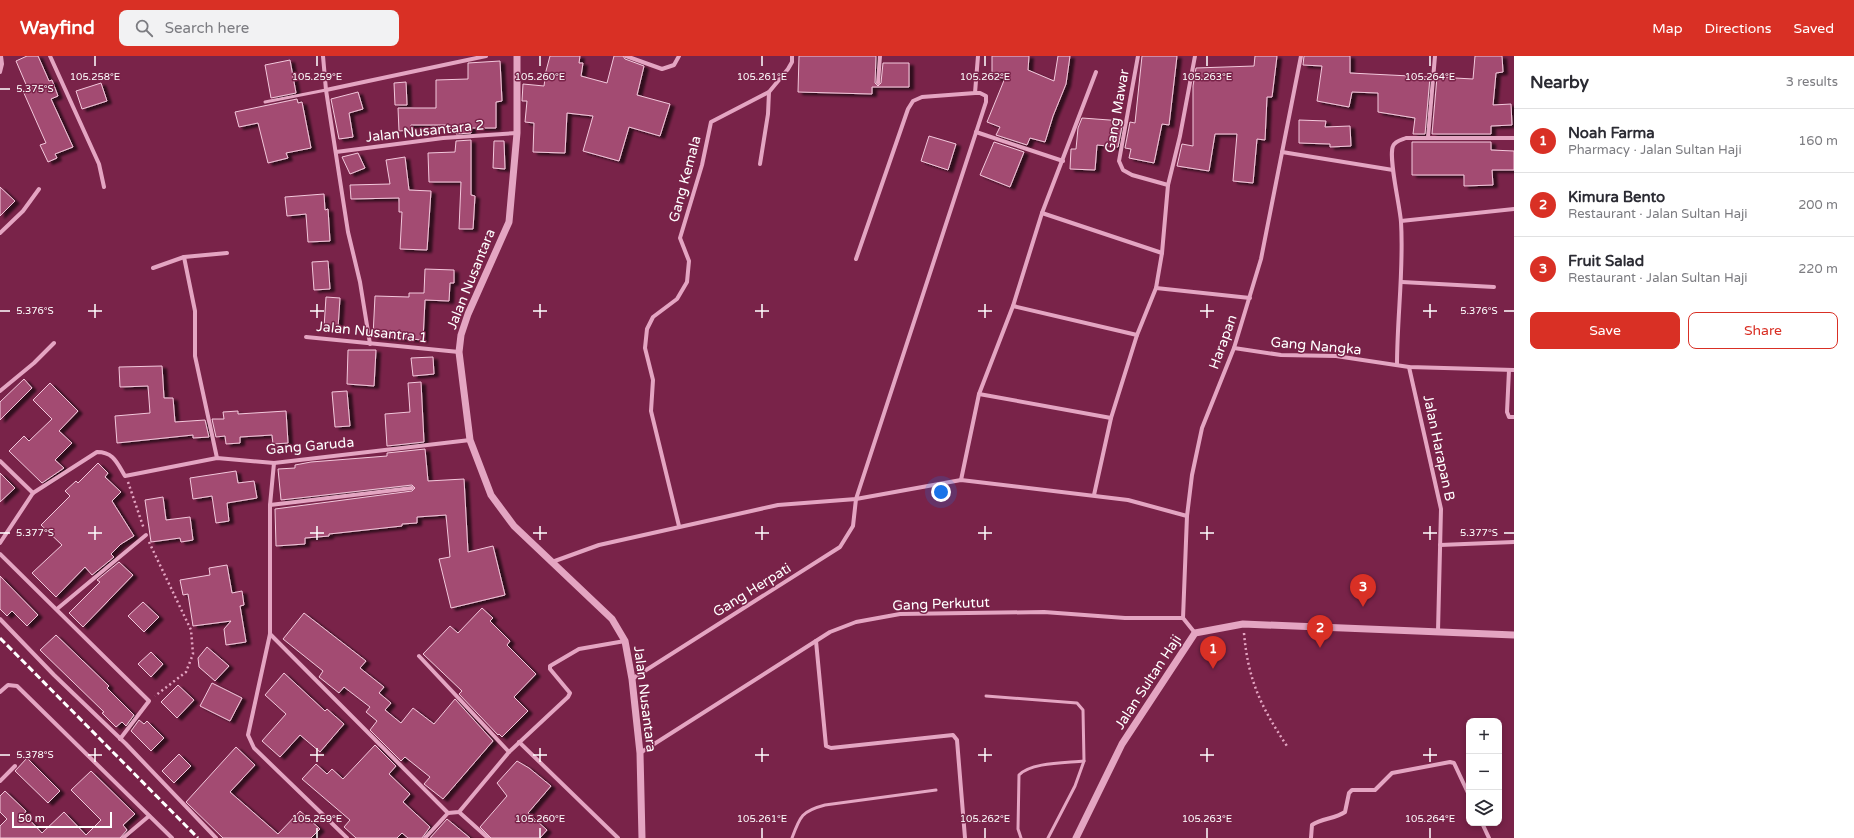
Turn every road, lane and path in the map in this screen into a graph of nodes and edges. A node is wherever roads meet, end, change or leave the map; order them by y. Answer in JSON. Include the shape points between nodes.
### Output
{"nodes":[{"id":1,"x":1,"y":56,"type":"edge"},
{"id":2,"x":50,"y":56,"type":"edge"},
{"id":3,"x":323,"y":56,"type":"edge"},
{"id":4,"x":486,"y":56,"type":"edge"},
{"id":5,"x":518,"y":56,"type":"edge"},
{"id":6,"x":626,"y":56,"type":"edge"},
{"id":7,"x":679,"y":56,"type":"edge"},
{"id":8,"x":792,"y":56,"type":"edge"},
{"id":9,"x":880,"y":56,"type":"edge"},
{"id":10,"x":978,"y":56,"type":"edge"},
{"id":11,"x":1138,"y":56,"type":"edge"},
{"id":12,"x":1195,"y":56,"type":"edge"},
{"id":13,"x":1301,"y":56,"type":"edge"},
{"id":14,"x":1435,"y":56,"type":"edge"},
{"id":15,"x":0,"y":72,"type":"edge"},
{"id":16,"x":1096,"y":72,"type":"dead end"},
{"id":17,"x":878,"y":83,"type":"dead end"},
{"id":18,"x":326,"y":90,"type":"junction"},
{"id":19,"x":769,"y":92,"type":"junction"},
{"id":20,"x":975,"y":93,"type":"junction"},
{"id":21,"x":265,"y":102,"type":"dead end"},
{"id":22,"x":976,"y":132,"type":"junction"},
{"id":23,"x":517,"y":133,"type":"junction"},
{"id":24,"x":1428,"y":137,"type":"junction"},
{"id":25,"x":1514,"y":138,"type":"edge"},
{"id":26,"x":336,"y":152,"type":"junction"},
{"id":27,"x":1282,"y":152,"type":"junction"},
{"id":28,"x":1063,"y":161,"type":"junction"},
{"id":29,"x":760,"y":164,"type":"dead end"},
{"id":30,"x":1393,"y":170,"type":"junction"},
{"id":31,"x":1168,"y":185,"type":"junction"},
{"id":32,"x":104,"y":187,"type":"dead end"},
{"id":33,"x":39,"y":189,"type":"dead end"},
{"id":34,"x":1514,"y":209,"type":"edge"},
{"id":35,"x":1042,"y":213,"type":"junction"},
{"id":36,"x":1401,"y":221,"type":"junction"},
{"id":37,"x":0,"y":234,"type":"edge"},
{"id":38,"x":228,"y":253,"type":"dead end"},
{"id":39,"x":1162,"y":253,"type":"junction"},
{"id":40,"x":184,"y":258,"type":"junction"},
{"id":41,"x":856,"y":259,"type":"dead end"},
{"id":42,"x":153,"y":268,"type":"dead end"},
{"id":43,"x":1402,"y":282,"type":"junction"},
{"id":44,"x":1494,"y":287,"type":"dead end"},
{"id":45,"x":1156,"y":288,"type":"junction"},
{"id":46,"x":1250,"y":298,"type":"junction"},
{"id":47,"x":1013,"y":306,"type":"junction"},
{"id":48,"x":1137,"y":335,"type":"junction"},
{"id":49,"x":306,"y":336,"type":"dead end"},
{"id":50,"x":54,"y":343,"type":"dead end"},
{"id":51,"x":370,"y":344,"type":"junction"},
{"id":52,"x":1234,"y":348,"type":"junction"},
{"id":53,"x":459,"y":352,"type":"junction"},
{"id":54,"x":1397,"y":365,"type":"junction"},
{"id":55,"x":1409,"y":367,"type":"junction"},
{"id":56,"x":1509,"y":370,"type":"junction"},
{"id":57,"x":1514,"y":370,"type":"edge"},
{"id":58,"x":0,"y":391,"type":"edge"},
{"id":59,"x":979,"y":394,"type":"junction"},
{"id":60,"x":1514,"y":417,"type":"edge"},
{"id":61,"x":1112,"y":418,"type":"junction"},
{"id":62,"x":470,"y":440,"type":"junction"},
{"id":63,"x":217,"y":458,"type":"junction"},
{"id":64,"x":0,"y":461,"type":"edge"},
{"id":65,"x":274,"y":463,"type":"junction"},
{"id":66,"x":125,"y":476,"type":"junction"},
{"id":67,"x":961,"y":480,"type":"junction"},
{"id":68,"x":412,"y":488,"type":"dead end"},
{"id":69,"x":33,"y":492,"type":"junction"},
{"id":70,"x":1094,"y":494,"type":"junction"},
{"id":71,"x":856,"y":499,"type":"junction"},
{"id":72,"x":270,"y":505,"type":"junction"},
{"id":73,"x":1187,"y":516,"type":"junction"},
{"id":74,"x":680,"y":526,"type":"junction"},
{"id":75,"x":146,"y":535,"type":"junction"},
{"id":76,"x":1514,"y":542,"type":"edge"},
{"id":77,"x":0,"y":543,"type":"edge"},
{"id":78,"x":1440,"y":545,"type":"junction"},
{"id":79,"x":0,"y":554,"type":"edge"},
{"id":80,"x":551,"y":562,"type":"junction"},
{"id":81,"x":57,"y":609,"type":"junction"},
{"id":82,"x":1183,"y":618,"type":"junction"},
{"id":83,"x":0,"y":619,"type":"edge"},
{"id":84,"x":1243,"y":624,"type":"junction"},
{"id":85,"x":1438,"y":631,"type":"junction"},
{"id":86,"x":1195,"y":633,"type":"junction"},
{"id":87,"x":270,"y":634,"type":"junction"},
{"id":88,"x":1514,"y":635,"type":"edge"},
{"id":89,"x":624,"y":641,"type":"junction"},
{"id":90,"x":816,"y":642,"type":"junction"},
{"id":91,"x":419,"y":656,"type":"dead end"},
{"id":92,"x":632,"y":679,"type":"junction"},
{"id":93,"x":0,"y":692,"type":"edge"},
{"id":94,"x":986,"y":696,"type":"dead end"},
{"id":95,"x":148,"y":701,"type":"junction"},
{"id":96,"x":120,"y":739,"type":"junction"},
{"id":97,"x":519,"y":742,"type":"junction"},
{"id":98,"x":1287,"y":746,"type":"dead end"},
{"id":99,"x":509,"y":752,"type":"junction"},
{"id":100,"x":640,"y":753,"type":"junction"},
{"id":101,"x":1084,"y":761,"type":"junction"},
{"id":102,"x":15,"y":766,"type":"dead end"},
{"id":103,"x":0,"y":781,"type":"edge"},
{"id":104,"x":936,"y":790,"type":"dead end"},
{"id":105,"x":1467,"y":790,"type":"edge"},
{"id":106,"x":459,"y":812,"type":"junction"},
{"id":107,"x":448,"y":814,"type":"junction"},
{"id":108,"x":148,"y":816,"type":"junction"},
{"id":109,"x":1483,"y":826,"type":"edge"},
{"id":110,"x":123,"y":838,"type":"edge"},
{"id":111,"x":172,"y":838,"type":"edge"},
{"id":112,"x":216,"y":838,"type":"edge"},
{"id":113,"x":347,"y":838,"type":"edge"},
{"id":114,"x":425,"y":838,"type":"edge"},
{"id":115,"x":488,"y":838,"type":"edge"},
{"id":116,"x":618,"y":838,"type":"edge"},
{"id":117,"x":642,"y":838,"type":"edge"},
{"id":118,"x":792,"y":838,"type":"edge"},
{"id":119,"x":966,"y":838,"type":"edge"},
{"id":120,"x":1021,"y":838,"type":"edge"},
{"id":121,"x":1048,"y":838,"type":"edge"},
{"id":122,"x":1076,"y":838,"type":"edge"},
{"id":123,"x":1311,"y":838,"type":"edge"},
{"id":124,"x":1489,"y":838,"type":"edge"}],
"edges":[{"from":1,"to":15,"type":"street"},
{"from":2,"to":32,"type":"street","via":[[99,164]]},
{"from":3,"to":18,"type":"street"},
{"from":4,"to":18,"type":"street"},
{"from":5,"to":23,"type":"street","name":"Jalan Nusantara"},
{"from":6,"to":7,"type":"street","via":[[662,69],[674,65]]},
{"from":8,"to":19,"type":"street","via":[[788,69]]},
{"from":9,"to":17,"type":"street"},
{"from":10,"to":20,"type":"street"},
{"from":11,"to":31,"type":"street","name":"Gang Mawar","via":[[1119,161],[1123,170],[1132,175]]},
{"from":12,"to":31,"type":"street"},
{"from":13,"to":27,"type":"street","name":"Harapan"},
{"from":14,"to":24,"type":"street"},
{"from":16,"to":28,"type":"street"},
{"from":18,"to":21,"type":"lane"},
{"from":18,"to":26,"type":"street"},
{"from":19,"to":29,"type":"street"},
{"from":19,"to":74,"type":"street","name":"Gang Kemala","via":[[711,122],[702,165],[680,238],[689,261],[687,282],[677,299],[653,317],[647,329],[646,348],[653,380],[652,411]]},
{"from":20,"to":22,"type":"street","name":"Gang Herpati","via":[[986,96]]},
{"from":20,"to":41,"type":"street","via":[[922,97],[913,101]]},
{"from":22,"to":28,"type":"street"},
{"from":22,"to":71,"type":"street","name":"Gang Herpati"},
{"from":23,"to":26,"type":"street","name":"Jalan Nusantara 2","via":[[444,138]]},
{"from":23,"to":53,"type":"street","name":"Jalan Nusantara","via":[[509,222],[468,314]]},
{"from":24,"to":25,"type":"street"},
{"from":24,"to":30,"type":"street","via":[[1406,138],[1396,142],[1392,147]]},
{"from":26,"to":51,"type":"street","via":[[348,232],[360,282]]},
{"from":27,"to":30,"type":"street"},
{"from":27,"to":46,"type":"street","name":"Harapan","via":[[1261,259]]},
{"from":28,"to":35,"type":"street"},
{"from":30,"to":36,"type":"street"},
{"from":31,"to":39,"type":"street"},
{"from":33,"to":37,"type":"street","via":[[23,211]]},
{"from":34,"to":36,"type":"street"},
{"from":35,"to":39,"type":"street"},
{"from":35,"to":47,"type":"street"},
{"from":36,"to":43,"type":"street"},
{"from":38,"to":40,"type":"street"},
{"from":39,"to":45,"type":"street"},
{"from":40,"to":42,"type":"street"},
{"from":40,"to":63,"type":"street","via":[[195,310],[195,356]]},
{"from":43,"to":44,"type":"street"},
{"from":43,"to":54,"type":"street"},
{"from":45,"to":46,"type":"street"},
{"from":45,"to":48,"type":"street"},
{"from":46,"to":52,"type":"street","name":"Harapan"},
{"from":47,"to":48,"type":"street"},
{"from":47,"to":59,"type":"street"},
{"from":48,"to":61,"type":"street"},
{"from":49,"to":51,"type":"street","name":"Jalan Nusantra 1"},
{"from":50,"to":58,"type":"street"},
{"from":51,"to":53,"type":"street","name":"Jalan Nusantra 1"},
{"from":52,"to":54,"type":"street","name":"Gang Nangka","via":[[1280,355],[1336,356]]},
{"from":52,"to":73,"type":"street","name":"Harapan","via":[[1202,428]]},
{"from":53,"to":62,"type":"street","name":"Jalan Nusantara"},
{"from":54,"to":55,"type":"street","name":"Gang Nangka"},
{"from":55,"to":56,"type":"street","name":"Gang Nangka"},
{"from":55,"to":78,"type":"street","name":"Jalan Harapan B","via":[[1439,497]]},
{"from":56,"to":57,"type":"street","name":"Gang Nangka"},
{"from":56,"to":60,"type":"street","via":[[1507,412],[1509,417]]},
{"from":59,"to":61,"type":"street"},
{"from":59,"to":67,"type":"street"},
{"from":61,"to":70,"type":"street"},
{"from":62,"to":65,"type":"street","name":"Gang Garuda"},
{"from":62,"to":80,"type":"street","name":"Jalan Nusantara","via":[[491,495],[514,526]]},
{"from":63,"to":65,"type":"street","name":"Gang Garuda"},
{"from":63,"to":66,"type":"street","name":"Gang Garuda"},
{"from":64,"to":69,"type":"street"},
{"from":65,"to":72,"type":"street"},
{"from":66,"to":69,"type":"street","via":[[112,456],[107,452],[97,452]]},
{"from":66,"to":75,"type":"path"},
{"from":67,"to":70,"type":"street"},
{"from":67,"to":71,"type":"street"},
{"from":68,"to":72,"type":"street"},
{"from":69,"to":77,"type":"street"},
{"from":70,"to":73,"type":"street"},
{"from":71,"to":74,"type":"street","via":[[778,505]]},
{"from":71,"to":92,"type":"street","name":"Gang Herpati","via":[[853,526],[840,547]]},
{"from":72,"to":87,"type":"street"},
{"from":73,"to":82,"type":"street","name":"Harapan"},
{"from":74,"to":80,"type":"street","via":[[598,545]]},
{"from":75,"to":81,"type":"street"},
{"from":75,"to":95,"type":"path","via":[[191,630],[194,654],[186,672]]},
{"from":76,"to":78,"type":"street"},
{"from":78,"to":85,"type":"street","name":"Jalan Harapan B"},
{"from":79,"to":81,"type":"street"},
{"from":80,"to":89,"type":"street","name":"Jalan Nusantara","via":[[612,619]]},
{"from":81,"to":95,"type":"street"},
{"from":82,"to":86,"type":"street"},
{"from":82,"to":90,"type":"street","name":"Gang Perkutut","via":[[1125,618],[1044,612],[900,614],[856,622],[830,632]]},
{"from":83,"to":96,"type":"street"},
{"from":84,"to":85,"type":"street","name":"Jalan Sultan Haji"},
{"from":84,"to":86,"type":"street","name":"Jalan Sultan Haji"},
{"from":84,"to":98,"type":"path","via":[[1246,659],[1252,683],[1272,725]]},
{"from":85,"to":88,"type":"street","name":"Jalan Sultan Haji"},
{"from":86,"to":122,"type":"street","name":"Jalan Sultan Haji","via":[[1122,744]]},
{"from":87,"to":107,"type":"street"},
{"from":87,"to":113,"type":"street","via":[[248,735],[254,748]]},
{"from":89,"to":92,"type":"street","name":"Jalan Nusantara"},
{"from":89,"to":97,"type":"street","via":[[579,649],[550,666],[570,692],[568,697]]},
{"from":90,"to":100,"type":"street","name":"Gang Perkutut","via":[[770,668]]},
{"from":90,"to":119,"type":"street","via":[[826,746],[830,748],[953,735],[957,740]]},
{"from":91,"to":99,"type":"street"},
{"from":92,"to":100,"type":"street","name":"Jalan Nusantara"},
{"from":93,"to":108,"type":"street","via":[[8,685],[17,686]]},
{"from":94,"to":101,"type":"lane","via":[[1077,703],[1083,710]]},
{"from":95,"to":96,"type":"street"},
{"from":96,"to":112,"type":"street"},
{"from":97,"to":99,"type":"street"},
{"from":97,"to":116,"type":"street"},
{"from":99,"to":106,"type":"street"},
{"from":100,"to":117,"type":"street","name":"Jalan Nusantara"},
{"from":101,"to":120,"type":"lane","via":[[1034,766],[1024,769],[1019,775],[1018,829]]},
{"from":101,"to":121,"type":"lane","via":[[1075,786]]},
{"from":102,"to":103,"type":"street"},
{"from":104,"to":118,"type":"lane","via":[[825,805],[808,810],[797,823]]},
{"from":105,"to":123,"type":"street","via":[[1454,763],[1450,762],[1394,772],[1375,790],[1352,790],[1345,812],[1337,817],[1317,821],[1312,825]]},
{"from":106,"to":107,"type":"street"},
{"from":106,"to":115,"type":"street"},
{"from":107,"to":114,"type":"street"},
{"from":108,"to":110,"type":"street"},
{"from":108,"to":111,"type":"street"},
{"from":109,"to":124,"type":"street"}]}
